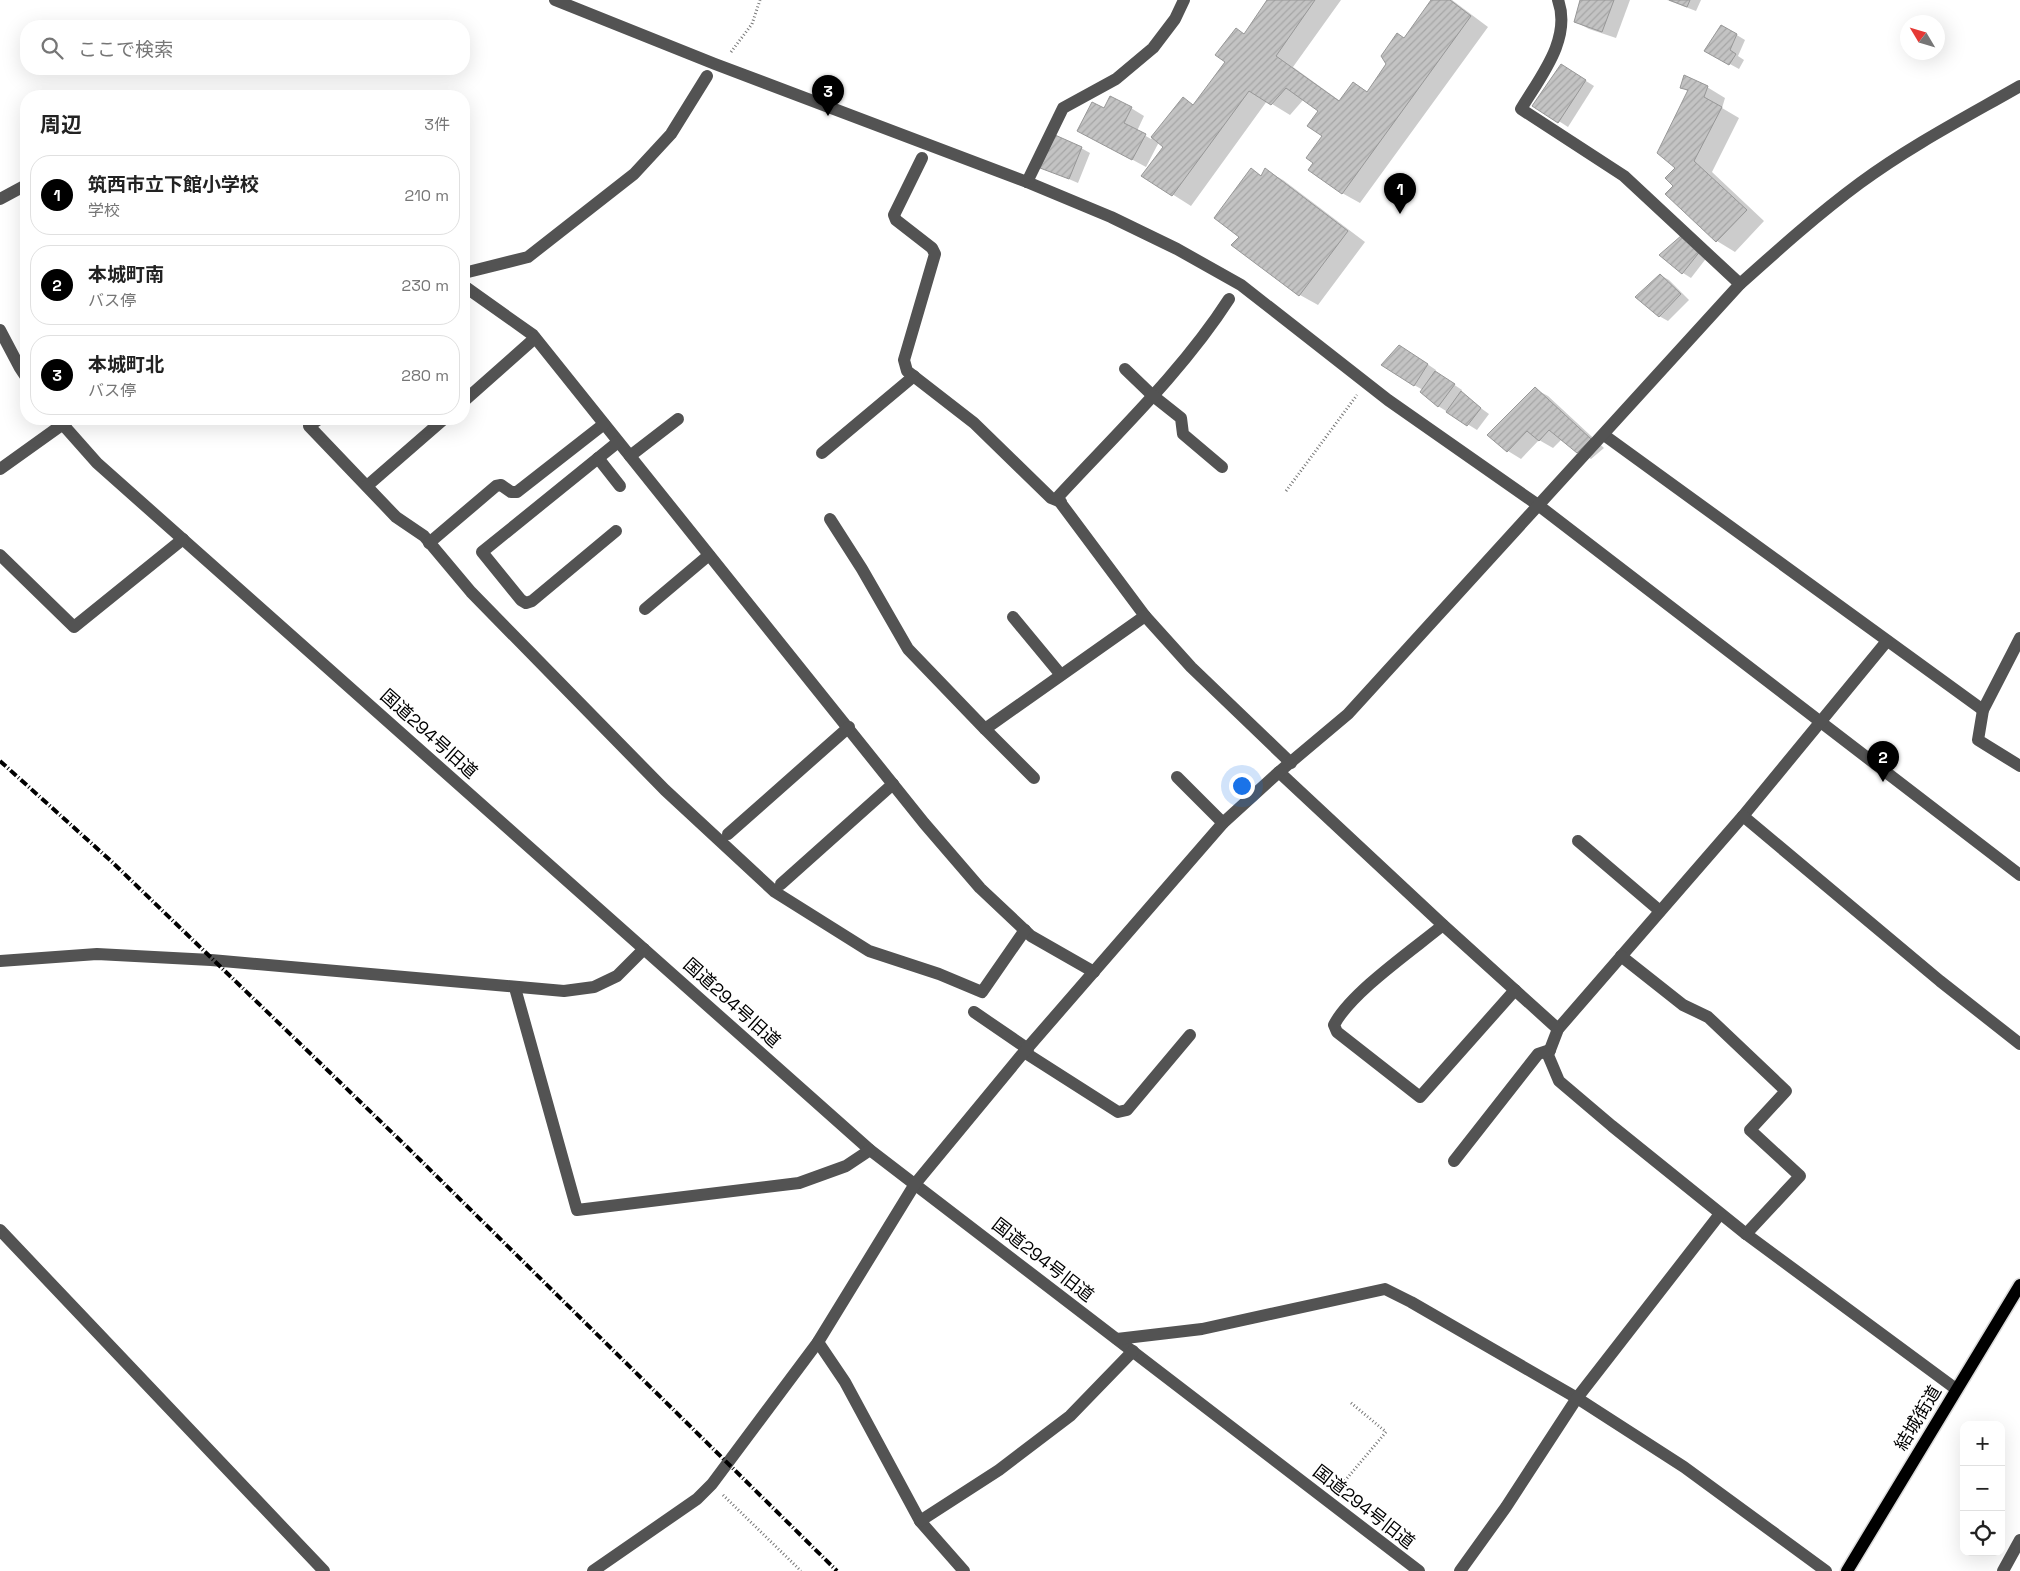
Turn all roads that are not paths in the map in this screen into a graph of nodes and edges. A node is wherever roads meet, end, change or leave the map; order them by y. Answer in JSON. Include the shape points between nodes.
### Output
{"nodes":[{"id":1,"x":555,"y":0,"type":"edge"},
{"id":2,"x":1184,"y":0,"type":"edge"},
{"id":3,"x":1558,"y":0,"type":"edge"},
{"id":4,"x":707,"y":76,"type":"dead end"},
{"id":5,"x":2020,"y":86,"type":"edge"},
{"id":6,"x":922,"y":158,"type":"dead end"},
{"id":7,"x":1027,"y":182,"type":"junction"},
{"id":8,"x":20,"y":188,"type":"edge"},
{"id":9,"x":0,"y":199,"type":"edge"},
{"id":10,"x":470,"y":272,"type":"edge"},
{"id":11,"x":1740,"y":284,"type":"junction"},
{"id":12,"x":470,"y":294,"type":"edge"},
{"id":13,"x":1229,"y":299,"type":"dead end"},
{"id":14,"x":0,"y":330,"type":"edge"},
{"id":15,"x":535,"y":338,"type":"junction"},
{"id":16,"x":20,"y":368,"type":"edge"},
{"id":17,"x":1125,"y":369,"type":"dead end"},
{"id":18,"x":914,"y":376,"type":"junction"},
{"id":19,"x":1152,"y":395,"type":"junction"},
{"id":20,"x":470,"y":396,"type":"edge"},
{"id":21,"x":678,"y":419,"type":"dead end"},
{"id":22,"x":604,"y":424,"type":"junction"},
{"id":23,"x":57,"y":425,"type":"edge"},
{"id":24,"x":67,"y":425,"type":"edge"},
{"id":25,"x":310,"y":425,"type":"edge"},
{"id":26,"x":437,"y":425,"type":"edge"},
{"id":27,"x":1604,"y":435,"type":"junction"},
{"id":28,"x":618,"y":442,"type":"junction"},
{"id":29,"x":822,"y":453,"type":"dead end"},
{"id":30,"x":630,"y":456,"type":"junction"},
{"id":31,"x":598,"y":458,"type":"junction"},
{"id":32,"x":1222,"y":467,"type":"dead end"},
{"id":33,"x":0,"y":469,"type":"edge"},
{"id":34,"x":367,"y":486,"type":"junction"},
{"id":35,"x":620,"y":486,"type":"dead end"},
{"id":36,"x":1061,"y":502,"type":"junction"},
{"id":37,"x":1538,"y":505,"type":"junction"},
{"id":38,"x":830,"y":519,"type":"dead end"},
{"id":39,"x":616,"y":531,"type":"dead end"},
{"id":40,"x":183,"y":539,"type":"junction"},
{"id":41,"x":430,"y":543,"type":"junction"},
{"id":42,"x":0,"y":555,"type":"edge"},
{"id":43,"x":709,"y":555,"type":"junction"},
{"id":44,"x":644,"y":609,"type":"dead end"},
{"id":45,"x":1145,"y":616,"type":"junction"},
{"id":46,"x":1013,"y":617,"type":"dead end"},
{"id":47,"x":2020,"y":638,"type":"edge"},
{"id":48,"x":1887,"y":641,"type":"junction"},
{"id":49,"x":1061,"y":675,"type":"junction"},
{"id":50,"x":1983,"y":710,"type":"junction"},
{"id":51,"x":1821,"y":723,"type":"junction"},
{"id":52,"x":848,"y":727,"type":"junction"},
{"id":53,"x":985,"y":729,"type":"junction"},
{"id":54,"x":1291,"y":763,"type":"junction"},
{"id":55,"x":2020,"y":766,"type":"edge"},
{"id":56,"x":1279,"y":772,"type":"junction"},
{"id":57,"x":1177,"y":777,"type":"dead end"},
{"id":58,"x":1034,"y":778,"type":"dead end"},
{"id":59,"x":893,"y":784,"type":"junction"},
{"id":60,"x":1743,"y":816,"type":"junction"},
{"id":61,"x":1223,"y":823,"type":"junction"},
{"id":62,"x":728,"y":834,"type":"dead end"},
{"id":63,"x":1578,"y":841,"type":"dead end"},
{"id":64,"x":2020,"y":875,"type":"edge"},
{"id":65,"x":781,"y":884,"type":"dead end"},
{"id":66,"x":1660,"y":911,"type":"junction"},
{"id":67,"x":1443,"y":925,"type":"junction"},
{"id":68,"x":1025,"y":930,"type":"junction"},
{"id":69,"x":644,"y":949,"type":"junction"},
{"id":70,"x":1621,"y":956,"type":"junction"},
{"id":71,"x":0,"y":961,"type":"edge"},
{"id":72,"x":1094,"y":972,"type":"junction"},
{"id":73,"x":515,"y":988,"type":"junction"},
{"id":74,"x":1515,"y":990,"type":"junction"},
{"id":75,"x":974,"y":1012,"type":"dead end"},
{"id":76,"x":1558,"y":1029,"type":"junction"},
{"id":77,"x":1190,"y":1035,"type":"dead end"},
{"id":78,"x":2020,"y":1044,"type":"edge"},
{"id":79,"x":1026,"y":1050,"type":"junction"},
{"id":80,"x":1550,"y":1050,"type":"junction"},
{"id":81,"x":870,"y":1150,"type":"junction"},
{"id":82,"x":1454,"y":1161,"type":"dead end"},
{"id":83,"x":915,"y":1184,"type":"junction"},
{"id":84,"x":1720,"y":1214,"type":"junction"},
{"id":85,"x":0,"y":1230,"type":"edge"},
{"id":86,"x":1746,"y":1234,"type":"junction"},
{"id":87,"x":2020,"y":1284,"type":"edge"},
{"id":88,"x":1118,"y":1339,"type":"junction"},
{"id":89,"x":818,"y":1342,"type":"junction"},
{"id":90,"x":1133,"y":1351,"type":"junction"},
{"id":91,"x":1956,"y":1389,"type":"junction"},
{"id":92,"x":1577,"y":1398,"type":"junction"},
{"id":93,"x":920,"y":1522,"type":"junction"},
{"id":94,"x":2020,"y":1540,"type":"edge"},
{"id":95,"x":324,"y":1571,"type":"edge"},
{"id":96,"x":593,"y":1571,"type":"edge"},
{"id":97,"x":964,"y":1571,"type":"edge"},
{"id":98,"x":1419,"y":1571,"type":"edge"},
{"id":99,"x":1460,"y":1571,"type":"edge"},
{"id":100,"x":1826,"y":1571,"type":"edge"},
{"id":101,"x":1847,"y":1571,"type":"edge"},
{"id":102,"x":2003,"y":1571,"type":"edge"}],
"edges":[{"from":1,"to":7,"type":"street"},
{"from":2,"to":7,"type":"street","via":[[1175,19],[1153,48],[1116,79],[1063,108]]},
{"from":3,"to":11,"type":"street","via":[[1562,27],[1554,54],[1521,110],[1624,176]]},
{"from":4,"to":10,"type":"street","via":[[671,134],[634,174],[528,257]]},
{"from":5,"to":11,"type":"street","via":[[1862,182],[1812,220]]},
{"from":6,"to":18,"type":"street","via":[[894,215],[935,254],[904,360],[907,371]]},
{"from":7,"to":37,"type":"street","via":[[1111,217],[1241,285],[1366,383]]},
{"from":8,"to":9,"type":"street"},
{"from":11,"to":27,"type":"street"},
{"from":12,"to":15,"type":"street"},
{"from":13,"to":19,"type":"street","via":[[1210,327]]},
{"from":14,"to":16,"type":"street"},
{"from":15,"to":20,"type":"street"},
{"from":15,"to":22,"type":"street"},
{"from":17,"to":19,"type":"street"},
{"from":18,"to":29,"type":"street"},
{"from":18,"to":36,"type":"street","via":[[974,423],[1051,498]]},
{"from":19,"to":32,"type":"street","via":[[1181,418],[1183,434]]},
{"from":19,"to":36,"type":"street","via":[[1057,498]]},
{"from":21,"to":30,"type":"street"},
{"from":22,"to":28,"type":"street"},
{"from":22,"to":41,"type":"street","via":[[517,492],[496,486]]},
{"from":23,"to":33,"type":"street"},
{"from":24,"to":40,"type":"street","name":"国道294号旧道","via":[[98,463]]},
{"from":25,"to":34,"type":"street"},
{"from":26,"to":34,"type":"street"},
{"from":27,"to":37,"type":"street"},
{"from":27,"to":48,"type":"street"},
{"from":28,"to":30,"type":"street"},
{"from":28,"to":31,"type":"street"},
{"from":30,"to":43,"type":"street"},
{"from":31,"to":35,"type":"street"},
{"from":31,"to":39,"type":"street","via":[[482,552],[526,603]]},
{"from":34,"to":41,"type":"street","via":[[396,517],[414,527]]},
{"from":36,"to":45,"type":"street"},
{"from":37,"to":51,"type":"street"},
{"from":37,"to":54,"type":"street","via":[[1348,714]]},
{"from":38,"to":53,"type":"street","via":[[908,649]]},
{"from":40,"to":42,"type":"street","via":[[74,626]]},
{"from":40,"to":69,"type":"street","name":"国道294号旧道"},
{"from":41,"to":68,"type":"street","via":[[470,592],[665,790],[775,892],[869,951],[982,992]]},
{"from":43,"to":44,"type":"street"},
{"from":43,"to":52,"type":"street"},
{"from":45,"to":49,"type":"street"},
{"from":45,"to":54,"type":"street","via":[[1191,667]]},
{"from":46,"to":49,"type":"street"},
{"from":47,"to":50,"type":"street"},
{"from":48,"to":50,"type":"street"},
{"from":48,"to":51,"type":"street"},
{"from":49,"to":53,"type":"street"},
{"from":50,"to":55,"type":"street","via":[[1978,740]]},
{"from":51,"to":60,"type":"street"},
{"from":51,"to":64,"type":"street"},
{"from":52,"to":59,"type":"street"},
{"from":52,"to":62,"type":"street"},
{"from":53,"to":58,"type":"street"},
{"from":54,"to":56,"type":"street"},
{"from":56,"to":61,"type":"street"},
{"from":56,"to":67,"type":"street"},
{"from":57,"to":61,"type":"street"},
{"from":59,"to":65,"type":"street"},
{"from":59,"to":68,"type":"street","via":[[980,888]]},
{"from":60,"to":66,"type":"street"},
{"from":60,"to":78,"type":"street"},
{"from":61,"to":72,"type":"street"},
{"from":63,"to":66,"type":"street"},
{"from":66,"to":70,"type":"street"},
{"from":67,"to":74,"type":"street"},
{"from":67,"to":74,"type":"street","via":[[1359,995],[1338,1017],[1334,1025],[1337,1032],[1420,1097]]},
{"from":68,"to":72,"type":"street","via":[[1030,936]]},
{"from":69,"to":73,"type":"street","via":[[618,976],[594,987],[564,991]]},
{"from":69,"to":81,"type":"street","name":"国道294号旧道"},
{"from":70,"to":76,"type":"street"},
{"from":70,"to":86,"type":"street","via":[[1683,1005],[1708,1017],[1786,1091],[1750,1130],[1800,1176]]},
{"from":71,"to":73,"type":"street","via":[[97,954]]},
{"from":72,"to":79,"type":"street"},
{"from":73,"to":81,"type":"street","via":[[577,1210],[799,1183],[846,1166]]},
{"from":74,"to":76,"type":"street"},
{"from":75,"to":79,"type":"street"},
{"from":76,"to":80,"type":"street"},
{"from":77,"to":79,"type":"street","via":[[1127,1110],[1118,1112]]},
{"from":79,"to":83,"type":"street"},
{"from":80,"to":82,"type":"street","via":[[1538,1054]]},
{"from":80,"to":84,"type":"street","via":[[1548,1055],[1559,1081]]},
{"from":81,"to":83,"type":"street","name":"国道294号旧道"},
{"from":83,"to":88,"type":"street","name":"国道294号旧道"},
{"from":83,"to":89,"type":"street"},
{"from":84,"to":86,"type":"street"},
{"from":84,"to":92,"type":"street"},
{"from":85,"to":95,"type":"street"},
{"from":86,"to":91,"type":"street"},
{"from":87,"to":91,"type":"main road","name":"結城街道"},
{"from":88,"to":90,"type":"street","name":"国道294号旧道"},
{"from":88,"to":92,"type":"street","via":[[1202,1329],[1385,1289]]},
{"from":89,"to":93,"type":"street","via":[[845,1382]]},
{"from":89,"to":96,"type":"street","via":[[712,1484],[697,1499]]},
{"from":90,"to":93,"type":"street","via":[[1070,1416],[999,1470]]},
{"from":90,"to":98,"type":"street","name":"国道294号旧道"},
{"from":91,"to":101,"type":"main road","name":"結城街道"},
{"from":92,"to":99,"type":"street"},
{"from":92,"to":100,"type":"street","via":[[1684,1467]]},
{"from":93,"to":97,"type":"street"},
{"from":94,"to":102,"type":"street"}]}
